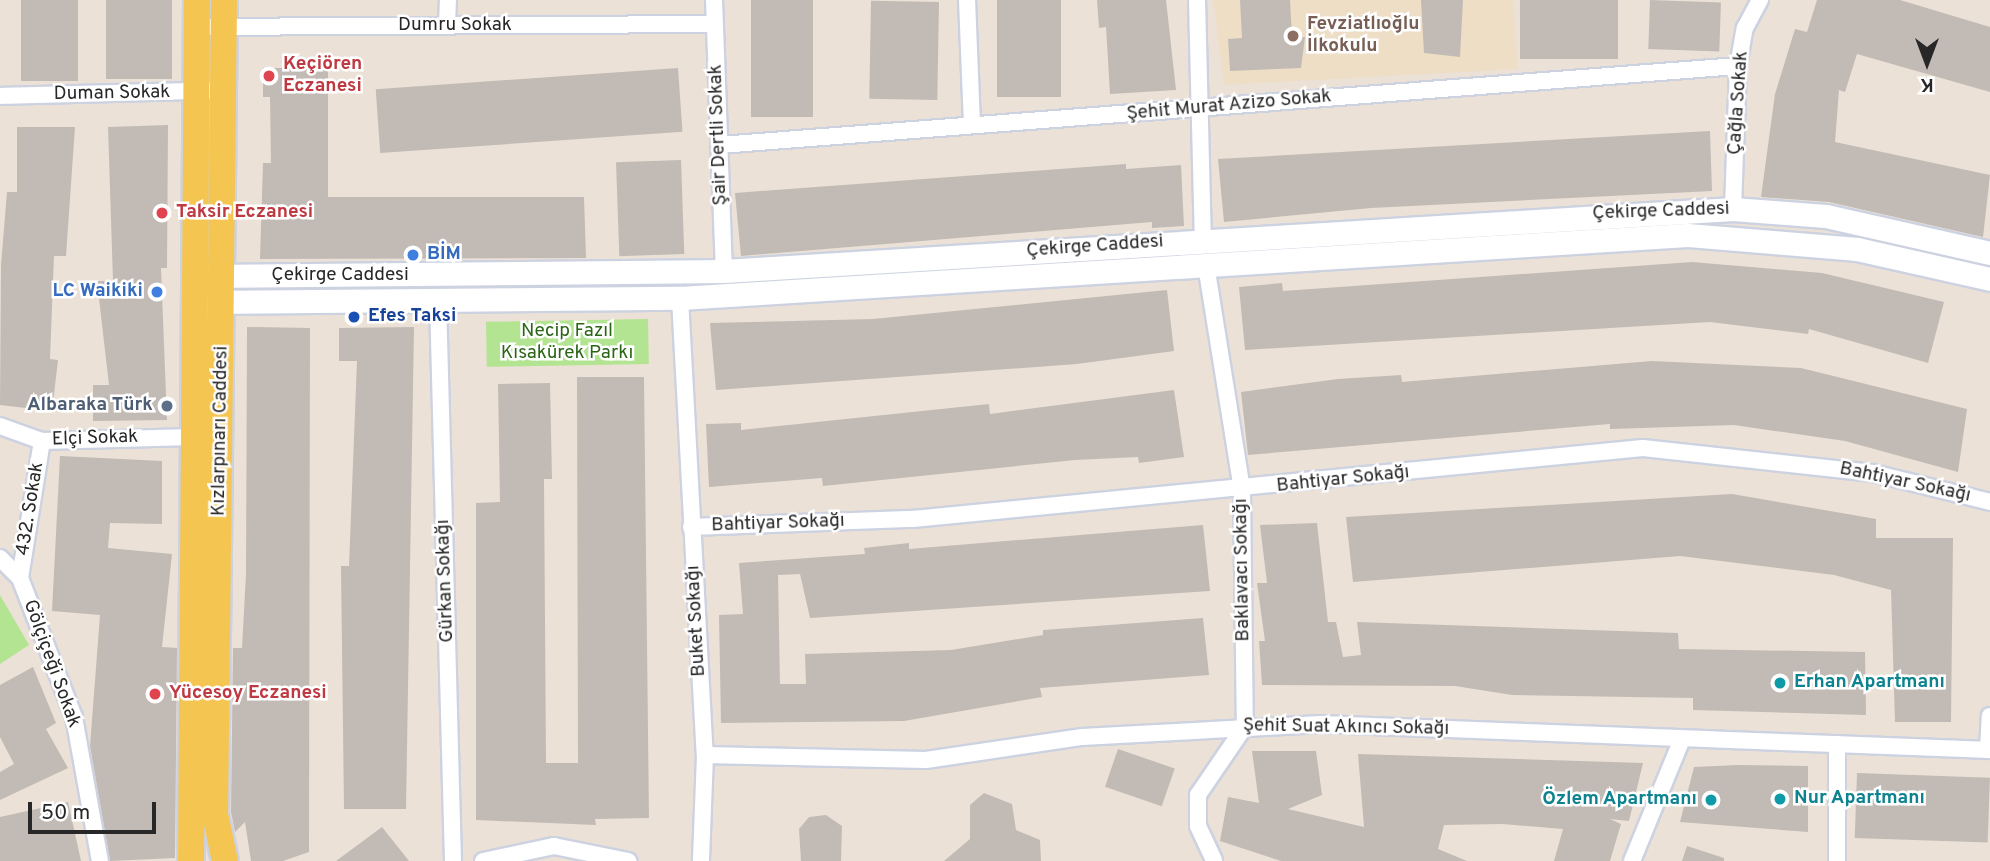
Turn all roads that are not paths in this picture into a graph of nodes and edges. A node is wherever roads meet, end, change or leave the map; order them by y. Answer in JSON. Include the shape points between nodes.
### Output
{"nodes":[{"id":1,"x":197,"y":0,"type":"edge"},
{"id":2,"x":224,"y":0,"type":"edge"},
{"id":3,"x":449,"y":0,"type":"edge"},
{"id":4,"x":713,"y":0,"type":"edge"},
{"id":5,"x":967,"y":0,"type":"edge"},
{"id":6,"x":1197,"y":0,"type":"edge"},
{"id":7,"x":1760,"y":0,"type":"edge"},
{"id":8,"x":714,"y":24,"type":"junction"},
{"id":9,"x":447,"y":26,"type":"junction"},
{"id":10,"x":196,"y":27,"type":"junction"},
{"id":11,"x":224,"y":28,"type":"junction"},
{"id":12,"x":1738,"y":66,"type":"junction"},
{"id":13,"x":223,"y":90,"type":"junction"},
{"id":14,"x":192,"y":93,"type":"junction"},
{"id":15,"x":0,"y":96,"type":"edge"},
{"id":16,"x":1204,"y":110,"type":"junction"},
{"id":17,"x":972,"y":125,"type":"junction"},
{"id":18,"x":720,"y":145,"type":"junction"},
{"id":19,"x":1733,"y":209,"type":"junction"},
{"id":20,"x":1203,"y":240,"type":"junction"},
{"id":21,"x":1990,"y":253,"type":"edge"},
{"id":22,"x":1206,"y":265,"type":"junction"},
{"id":23,"x":724,"y":271,"type":"junction"},
{"id":24,"x":208,"y":276,"type":"junction"},
{"id":25,"x":1990,"y":279,"type":"edge"},
{"id":26,"x":680,"y":298,"type":"junction"},
{"id":27,"x":438,"y":300,"type":"junction"},
{"id":28,"x":208,"y":302,"type":"junction"},
{"id":29,"x":0,"y":426,"type":"edge"},
{"id":30,"x":193,"y":437,"type":"junction"},
{"id":31,"x":42,"y":440,"type":"junction"},
{"id":32,"x":1242,"y":491,"type":"junction"},
{"id":33,"x":1990,"y":502,"type":"edge"},
{"id":34,"x":691,"y":527,"type":"junction"},
{"id":35,"x":0,"y":558,"type":"edge"},
{"id":36,"x":20,"y":578,"type":"junction"},
{"id":37,"x":1990,"y":716,"type":"edge"},
{"id":38,"x":1245,"y":726,"type":"junction"},
{"id":39,"x":1682,"y":739,"type":"junction"},
{"id":40,"x":1838,"y":744,"type":"junction"},
{"id":41,"x":1989,"y":750,"type":"edge"},
{"id":42,"x":705,"y":755,"type":"junction"},
{"id":43,"x":100,"y":861,"type":"edge"},
{"id":44,"x":191,"y":861,"type":"edge"},
{"id":45,"x":225,"y":861,"type":"edge"},
{"id":46,"x":453,"y":861,"type":"edge"},
{"id":47,"x":483,"y":861,"type":"edge"},
{"id":48,"x":628,"y":861,"type":"edge"},
{"id":49,"x":701,"y":861,"type":"edge"},
{"id":50,"x":1214,"y":861,"type":"edge"},
{"id":51,"x":1632,"y":861,"type":"edge"},
{"id":52,"x":1837,"y":861,"type":"edge"}],
"edges":[{"from":1,"to":10,"type":"main road","name":"Kızlarpınarı Caddesi"},
{"from":2,"to":11,"type":"main road","name":"Kızlarpınarı Caddesi"},
{"from":3,"to":9,"type":"street"},
{"from":4,"to":8,"type":"street","name":"Şair Dertli Sokak"},
{"from":5,"to":17,"type":"street"},
{"from":6,"to":16,"type":"street"},
{"from":7,"to":12,"type":"street","name":"Çağla Sokak","via":[[1745,28]]},
{"from":8,"to":9,"type":"street","name":"Dumru Sokak"},
{"from":8,"to":18,"type":"street","name":"Şair Dertli Sokak"},
{"from":9,"to":11,"type":"street","name":"Dumru Sokak"},
{"from":10,"to":11,"type":"street","name":"Dumru Sokak"},
{"from":10,"to":14,"type":"main road","name":"Kızlarpınarı Caddesi"},
{"from":11,"to":13,"type":"main road","name":"Kızlarpınarı Caddesi"},
{"from":12,"to":16,"type":"street","name":"Şehit Murat Azizo Sokak"},
{"from":12,"to":19,"type":"street","name":"Çağla Sokak"},
{"from":13,"to":14,"type":"street","name":"Duman Sokak"},
{"from":13,"to":24,"type":"main road","name":"Kızlarpınarı Caddesi"},
{"from":14,"to":15,"type":"street","name":"Duman Sokak"},
{"from":14,"to":24,"type":"main road","name":"Kızlarpınarı Caddesi"},
{"from":16,"to":17,"type":"street","name":"Şehit Murat Azizo Sokak"},
{"from":16,"to":20,"type":"street"},
{"from":17,"to":18,"type":"street","name":"Şehit Murat Azizo Sokak"},
{"from":18,"to":23,"type":"street","name":"Şair Dertli Sokak"},
{"from":19,"to":20,"type":"main road","name":"Çekirge Caddesi"},
{"from":19,"to":21,"type":"main road","name":"Çekirge Caddesi","via":[[1826,216]]},
{"from":20,"to":23,"type":"main road","name":"Çekirge Caddesi"},
{"from":22,"to":25,"type":"main road","name":"Çekirge Caddesi","via":[[1686,235],[1773,237],[1857,248]]},
{"from":22,"to":26,"type":"main road","name":"Çekirge Caddesi"},
{"from":22,"to":32,"type":"street","name":"Baklavacı Sokağı"},
{"from":23,"to":24,"type":"main road","name":"Çekirge Caddesi"},
{"from":24,"to":28,"type":"main road","name":"Kızlarpınarı Caddesi"},
{"from":26,"to":27,"type":"main road","name":"Çekirge Caddesi"},
{"from":26,"to":34,"type":"street","name":"Buket Sokağı"},
{"from":27,"to":28,"type":"main road","name":"Çekirge Caddesi"},
{"from":27,"to":46,"type":"street","name":"Gürkan Sokağı"},
{"from":28,"to":30,"type":"main road","name":"Kızlarpınarı Caddesi"},
{"from":28,"to":45,"type":"main road","name":"Kızlarpınarı Caddesi","via":[[215,814]]},
{"from":29,"to":31,"type":"street","name":"Elçi Sokak"},
{"from":30,"to":31,"type":"street","name":"Elçi Sokak"},
{"from":30,"to":44,"type":"main road","name":"Kızlarpınarı Caddesi"},
{"from":31,"to":36,"type":"street","name":"432. Sokak"},
{"from":32,"to":33,"type":"street","name":"Bahtiyar Sokağı","via":[[1643,448],[1873,473]]},
{"from":32,"to":34,"type":"street","name":"Bahtiyar Sokağı","via":[[913,519]]},
{"from":32,"to":38,"type":"street","name":"Baklavacı Sokağı"},
{"from":34,"to":42,"type":"street","name":"Buket Sokağı"},
{"from":35,"to":36,"type":"street","name":"Gölçiçeği Sokak"},
{"from":36,"to":43,"type":"street","name":"Gölçiçeği Sokak","via":[[74,717]]},
{"from":37,"to":41,"type":"street"},
{"from":38,"to":39,"type":"street","name":"Şehit Suat Akıncı Sokağı"},
{"from":38,"to":42,"type":"street","name":"Şehit Suat Akıncı Sokağı","via":[[1082,737],[926,760]]},
{"from":38,"to":50,"type":"street","via":[[1198,795],[1198,826]]},
{"from":39,"to":40,"type":"street","name":"Şehit Suat Akıncı Sokağı"},
{"from":39,"to":51,"type":"street"},
{"from":40,"to":41,"type":"street","name":"Şehit Suat Akıncı Sokağı"},
{"from":40,"to":52,"type":"street"},
{"from":42,"to":49,"type":"street","name":"Buket Sokağı"},
{"from":47,"to":48,"type":"street","via":[[554,846]]}]}
